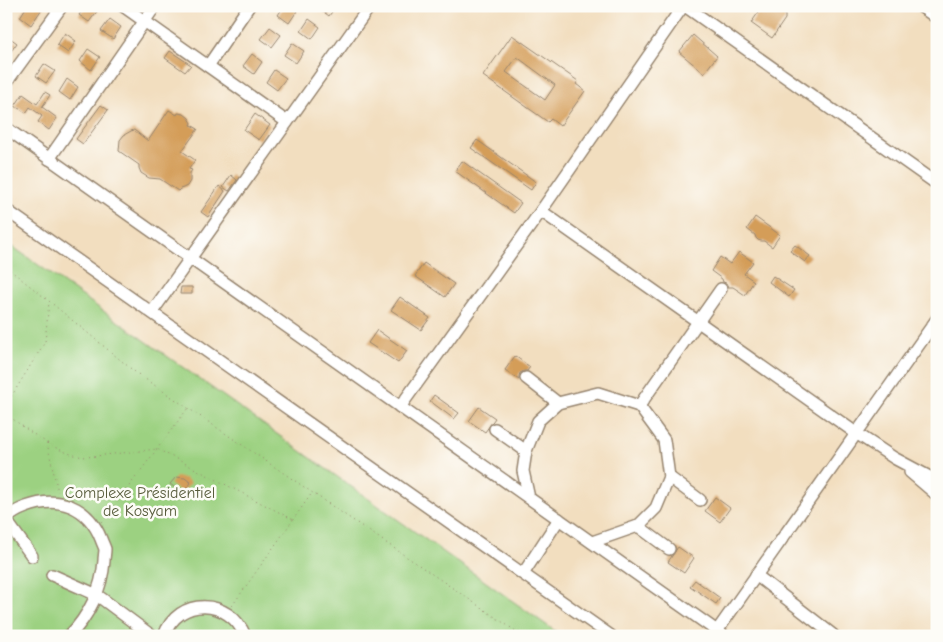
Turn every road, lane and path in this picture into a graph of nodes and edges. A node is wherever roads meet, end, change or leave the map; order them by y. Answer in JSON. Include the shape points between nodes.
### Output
{"nodes":[{"id":1,"x":62,"y":6,"type":"edge"},
{"id":2,"x":123,"y":6,"type":"edge"},
{"id":3,"x":155,"y":6,"type":"edge"},
{"id":4,"x":249,"y":6,"type":"edge"},
{"id":5,"x":370,"y":6,"type":"edge"},
{"id":6,"x":684,"y":6,"type":"edge"},
{"id":7,"x":920,"y":6,"type":"edge"},
{"id":8,"x":937,"y":18,"type":"edge"},
{"id":9,"x":145,"y":22,"type":"junction"},
{"id":10,"x":208,"y":66,"type":"junction"},
{"id":11,"x":6,"y":83,"type":"edge"},
{"id":12,"x":287,"y":122,"type":"junction"},
{"id":13,"x":6,"y":128,"type":"edge"},
{"id":14,"x":50,"y":159,"type":"junction"},
{"id":15,"x":937,"y":184,"type":"edge"},
{"id":16,"x":6,"y":210,"type":"edge"},
{"id":17,"x":541,"y":211,"type":"junction"},
{"id":18,"x":190,"y":259,"type":"junction"},
{"id":19,"x":6,"y":267,"type":"edge"},
{"id":20,"x":721,"y":290,"type":"dead end"},
{"id":21,"x":49,"y":300,"type":"junction"},
{"id":22,"x":152,"y":312,"type":"junction"},
{"id":23,"x":937,"y":319,"type":"edge"},
{"id":24,"x":698,"y":322,"type":"junction"},
{"id":25,"x":526,"y":378,"type":"dead end"},
{"id":26,"x":558,"y":403,"type":"junction"},
{"id":27,"x":6,"y":405,"type":"edge"},
{"id":28,"x":639,"y":406,"type":"junction"},
{"id":29,"x":400,"y":407,"type":"junction"},
{"id":30,"x":188,"y":408,"type":"junction"},
{"id":31,"x":6,"y":414,"type":"edge"},
{"id":32,"x":495,"y":429,"type":"dead end"},
{"id":33,"x":856,"y":433,"type":"junction"},
{"id":34,"x":46,"y":443,"type":"junction"},
{"id":35,"x":157,"y":449,"type":"junction"},
{"id":36,"x":526,"y":450,"type":"junction"},
{"id":37,"x":894,"y":458,"type":"junction"},
{"id":38,"x":669,"y":477,"type":"junction"},
{"id":39,"x":937,"y":481,"type":"edge"},
{"id":40,"x":312,"y":492,"type":"junction"},
{"id":41,"x":937,"y":495,"type":"edge"},
{"id":42,"x":529,"y":498,"type":"junction"},
{"id":43,"x":700,"y":500,"type":"dead end"},
{"id":44,"x":61,"y":503,"type":"junction"},
{"id":45,"x":8,"y":514,"type":"edge"},
{"id":46,"x":559,"y":519,"type":"junction"},
{"id":47,"x":294,"y":520,"type":"junction"},
{"id":48,"x":638,"y":526,"type":"junction"},
{"id":49,"x":97,"y":528,"type":"junction"},
{"id":50,"x":592,"y":542,"type":"junction"},
{"id":51,"x":668,"y":549,"type":"dead end"},
{"id":52,"x":32,"y":556,"type":"dead end"},
{"id":53,"x":523,"y":574,"type":"junction"},
{"id":54,"x":756,"y":574,"type":"junction"},
{"id":55,"x":52,"y":575,"type":"dead end"},
{"id":56,"x":97,"y":595,"type":"junction"},
{"id":57,"x":228,"y":613,"type":"junction"},
{"id":58,"x":720,"y":633,"type":"edge"},
{"id":59,"x":833,"y":635,"type":"edge"},
{"id":60,"x":69,"y":636,"type":"edge"},
{"id":61,"x":152,"y":636,"type":"edge"},
{"id":62,"x":164,"y":636,"type":"edge"},
{"id":63,"x":245,"y":636,"type":"edge"},
{"id":64,"x":523,"y":636,"type":"edge"},
{"id":65,"x":611,"y":636,"type":"edge"}],
"edges":[{"from":1,"to":11,"type":"lane"},
{"from":2,"to":9,"type":"lane"},
{"from":3,"to":9,"type":"lane"},
{"from":4,"to":10,"type":"lane"},
{"from":5,"to":12,"type":"lane"},
{"from":6,"to":15,"type":"lane"},
{"from":6,"to":17,"type":"lane"},
{"from":7,"to":8,"type":"lane"},
{"from":9,"to":10,"type":"lane"},
{"from":9,"to":14,"type":"lane"},
{"from":10,"to":12,"type":"lane"},
{"from":12,"to":18,"type":"lane"},
{"from":13,"to":14,"type":"lane"},
{"from":14,"to":18,"type":"lane"},
{"from":16,"to":22,"type":"lane"},
{"from":17,"to":24,"type":"lane"},
{"from":17,"to":29,"type":"lane"},
{"from":18,"to":22,"type":"lane"},
{"from":18,"to":29,"type":"lane"},
{"from":19,"to":21,"type":"path"},
{"from":20,"to":24,"type":"lane"},
{"from":21,"to":27,"type":"path","via":[[45,342]]},
{"from":21,"to":30,"type":"path","via":[[135,372]]},
{"from":22,"to":53,"type":"lane"},
{"from":23,"to":33,"type":"lane"},
{"from":24,"to":28,"type":"lane"},
{"from":24,"to":33,"type":"lane"},
{"from":25,"to":26,"type":"lane"},
{"from":26,"to":28,"type":"lane","via":[[598,393]]},
{"from":26,"to":36,"type":"lane","via":[[538,422]]},
{"from":28,"to":38,"type":"lane","via":[[664,440]]},
{"from":29,"to":42,"type":"lane"},
{"from":30,"to":35,"type":"path"},
{"from":30,"to":40,"type":"path"},
{"from":31,"to":34,"type":"path"},
{"from":32,"to":36,"type":"lane"},
{"from":33,"to":37,"type":"lane"},
{"from":33,"to":54,"type":"lane"},
{"from":34,"to":35,"type":"path","via":[[78,457]]},
{"from":34,"to":44,"type":"path"},
{"from":35,"to":47,"type":"path"},
{"from":35,"to":49,"type":"path"},
{"from":36,"to":42,"type":"lane","via":[[523,471]]},
{"from":37,"to":39,"type":"lane"},
{"from":37,"to":41,"type":"lane"},
{"from":38,"to":43,"type":"lane"},
{"from":38,"to":48,"type":"lane","via":[[656,508]]},
{"from":40,"to":47,"type":"path"},
{"from":40,"to":64,"type":"path"},
{"from":42,"to":46,"type":"lane"},
{"from":44,"to":45,"type":"lane","via":[[32,505]]},
{"from":44,"to":49,"type":"lane","via":[[82,512]]},
{"from":45,"to":52,"type":"lane"},
{"from":46,"to":50,"type":"lane"},
{"from":46,"to":53,"type":"lane"},
{"from":47,"to":57,"type":"path"},
{"from":48,"to":50,"type":"lane"},
{"from":48,"to":51,"type":"lane"},
{"from":49,"to":56,"type":"lane","via":[[105,549]]},
{"from":50,"to":58,"type":"lane"},
{"from":53,"to":65,"type":"lane"},
{"from":54,"to":58,"type":"lane"},
{"from":54,"to":59,"type":"lane"},
{"from":55,"to":56,"type":"lane"},
{"from":56,"to":60,"type":"lane"},
{"from":56,"to":61,"type":"lane"},
{"from":57,"to":62,"type":"lane","via":[[207,606],[186,610],[170,624]]},
{"from":57,"to":63,"type":"lane"}]}
